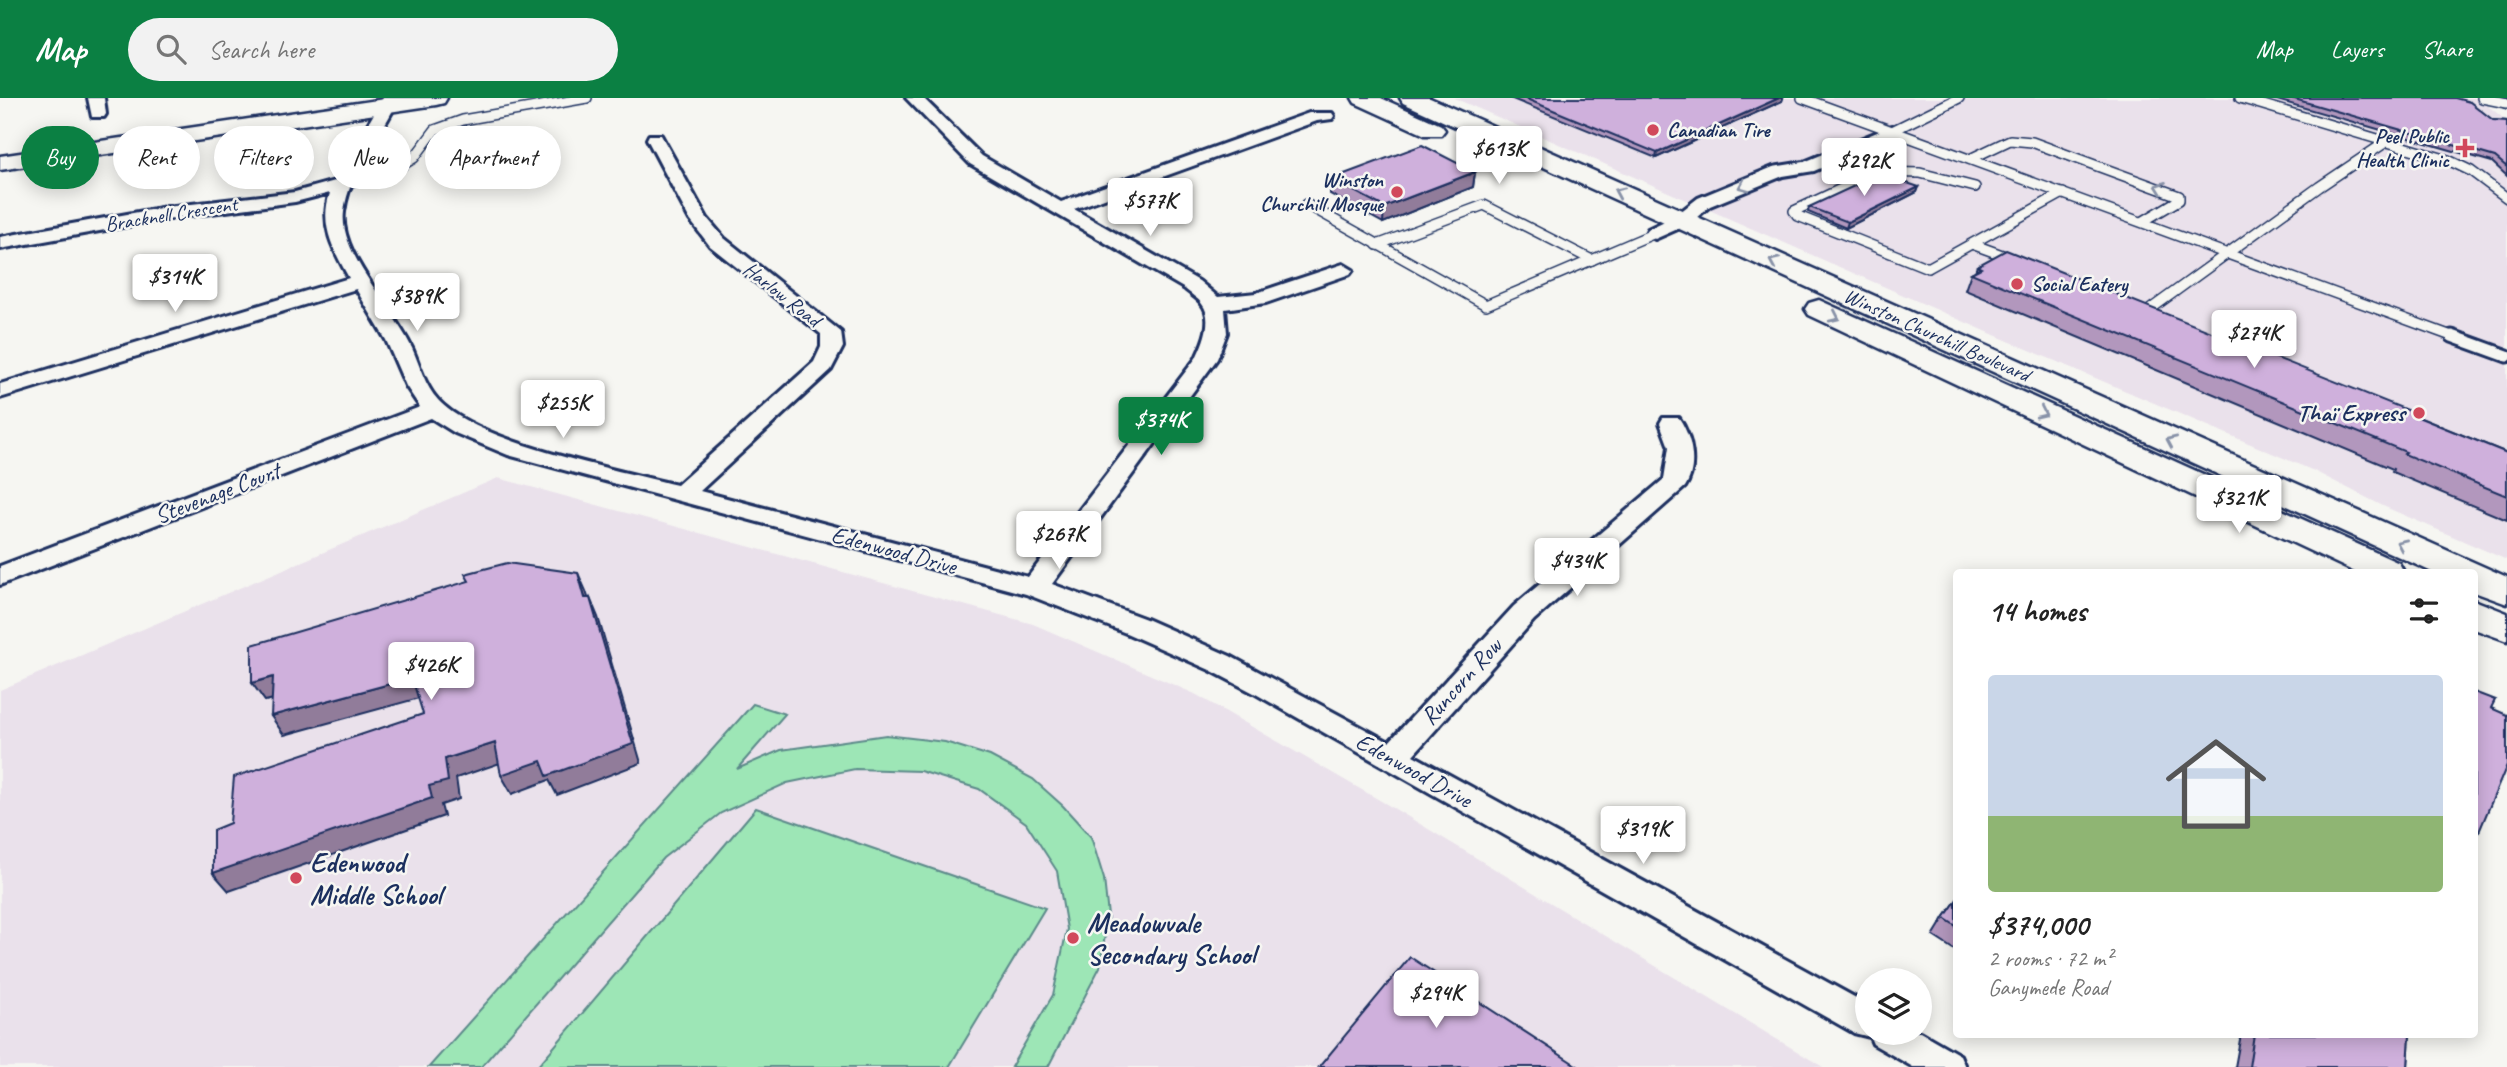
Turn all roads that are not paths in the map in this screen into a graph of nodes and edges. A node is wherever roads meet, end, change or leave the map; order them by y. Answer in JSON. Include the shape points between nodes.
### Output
{"nodes":[{"id":1,"x":436,"y":98,"type":"edge"},
{"id":2,"x":587,"y":98,"type":"edge"},
{"id":3,"x":914,"y":98,"type":"edge"},
{"id":4,"x":1363,"y":98,"type":"edge"},
{"id":5,"x":1411,"y":98,"type":"edge"},
{"id":6,"x":1802,"y":98,"type":"edge"},
{"id":7,"x":1959,"y":98,"type":"edge"},
{"id":8,"x":2240,"y":98,"type":"edge"},
{"id":9,"x":2482,"y":98,"type":"edge"},
{"id":10,"x":2502,"y":98,"type":"edge"},
{"id":11,"x":389,"y":102,"type":"edge"},
{"id":12,"x":2507,"y":102,"type":"edge"},
{"id":13,"x":1326,"y":116,"type":"dead end"},
{"id":14,"x":378,"y":126,"type":"edge"},
{"id":15,"x":1892,"y":131,"type":"junction"},
{"id":16,"x":655,"y":139,"type":"dead end"},
{"id":17,"x":2386,"y":142,"type":"junction"},
{"id":18,"x":1970,"y":159,"type":"junction"},
{"id":19,"x":411,"y":160,"type":"edge"},
{"id":20,"x":0,"y":163,"type":"edge"},
{"id":21,"x":1975,"y":187,"type":"dead end"},
{"id":22,"x":328,"y":188,"type":"edge"},
{"id":23,"x":340,"y":189,"type":"edge"},
{"id":24,"x":2063,"y":193,"type":"junction"},
{"id":25,"x":2507,"y":198,"type":"edge"},
{"id":26,"x":1306,"y":204,"type":"dead end"},
{"id":27,"x":1060,"y":208,"type":"junction"},
{"id":28,"x":2142,"y":222,"type":"junction"},
{"id":29,"x":1668,"y":227,"type":"junction"},
{"id":30,"x":0,"y":243,"type":"edge"},
{"id":31,"x":1972,"y":244,"type":"junction"},
{"id":32,"x":1377,"y":245,"type":"junction"},
{"id":33,"x":2227,"y":254,"type":"junction"},
{"id":34,"x":1592,"y":260,"type":"junction"},
{"id":35,"x":2022,"y":263,"type":"edge"},
{"id":36,"x":1343,"y":270,"type":"dead end"},
{"id":37,"x":362,"y":281,"type":"junction"},
{"id":38,"x":1213,"y":304,"type":"junction"},
{"id":39,"x":2135,"y":306,"type":"edge"},
{"id":40,"x":2148,"y":311,"type":"junction"},
{"id":41,"x":2165,"y":318,"type":"edge"},
{"id":42,"x":2507,"y":356,"type":"edge"},
{"id":43,"x":0,"y":391,"type":"edge"},
{"id":44,"x":434,"y":409,"type":"junction"},
{"id":45,"x":1671,"y":423,"type":"dead end"},
{"id":46,"x":683,"y":493,"type":"junction"},
{"id":47,"x":2380,"y":569,"type":"edge"},
{"id":48,"x":2456,"y":569,"type":"edge"},
{"id":49,"x":0,"y":576,"type":"edge"},
{"id":50,"x":2478,"y":579,"type":"edge"},
{"id":51,"x":1034,"y":587,"type":"junction"},
{"id":52,"x":2507,"y":592,"type":"edge"},
{"id":53,"x":2478,"y":615,"type":"edge"},
{"id":54,"x":2507,"y":628,"type":"edge"},
{"id":55,"x":1392,"y":758,"type":"junction"},
{"id":56,"x":1855,"y":1015,"type":"edge"},
{"id":57,"x":1908,"y":1045,"type":"edge"},
{"id":58,"x":1947,"y":1067,"type":"edge"}],
"edges":[{"from":1,"to":11,"type":"main road"},
{"from":2,"to":19,"type":"lane","via":[[463,120],[435,130]]},
{"from":3,"to":27,"type":"street","via":[[975,160]]},
{"from":4,"to":29,"type":"main road","name":"Winston Churchill Boulevard"},
{"from":29,"to":5,"type":"main road","name":"Winston Churchill Boulevard","one_way":true},
{"from":6,"to":15,"type":"lane"},
{"from":7,"to":15,"type":"lane"},
{"from":8,"to":17,"type":"lane"},
{"from":9,"to":12,"type":"lane"},
{"from":10,"to":12,"type":"street"},
{"from":11,"to":14,"type":"street","name":"Edenwood Drive"},
{"from":11,"to":20,"type":"main road"},
{"from":13,"to":27,"type":"street","via":[[1315,116]]},
{"from":15,"to":18,"type":"lane"},
{"from":15,"to":29,"type":"street","via":[[1808,167],[1800,180]]},
{"from":16,"to":46,"type":"street","name":"Harlow Road","via":[[699,220],[717,242],[831,332],[832,347],[823,365]]},
{"from":17,"to":25,"type":"lane","via":[[2448,160]]},
{"from":17,"to":33,"type":"lane"},
{"from":18,"to":24,"type":"lane"},
{"from":28,"to":18,"type":"lane","one_way":true,"via":[[2179,196],[2032,142],[2010,140]]},
{"from":21,"to":31,"type":"lane","via":[[1920,173],[1877,172],[1794,211],[1928,268]]},
{"from":22,"to":30,"type":"street","name":"Bracknell Crescent"},
{"from":23,"to":37,"type":"street","name":"Edenwood Drive","via":[[334,219],[339,239]]},
{"from":24,"to":28,"type":"lane"},
{"from":24,"to":31,"type":"lane"},
{"from":26,"to":32,"type":"lane"},
{"from":27,"to":38,"type":"street","via":[[1192,285]]},
{"from":28,"to":33,"type":"lane"},
{"from":29,"to":34,"type":"lane"},
{"from":29,"to":47,"type":"main road","name":"Winston Churchill Boulevard","one_way":true},
{"from":48,"to":29,"type":"main road","name":"Winston Churchill Boulevard","one_way":true},
{"from":31,"to":35,"type":"lane"},
{"from":32,"to":34,"type":"lane","via":[[1484,205]]},
{"from":32,"to":34,"type":"lane","via":[[1486,305]]},
{"from":33,"to":40,"type":"lane"},
{"from":33,"to":42,"type":"lane"},
{"from":36,"to":38,"type":"street","via":[[1259,299]]},
{"from":37,"to":43,"type":"street"},
{"from":37,"to":44,"type":"street","name":"Edenwood Drive"},
{"from":38,"to":51,"type":"street","via":[[1215,340],[1206,359]]},
{"from":39,"to":40,"type":"lane"},
{"from":40,"to":41,"type":"lane"},
{"from":44,"to":46,"type":"street","name":"Edenwood Drive","via":[[478,435],[516,450]]},
{"from":44,"to":49,"type":"street","name":"Stevenage Court"},
{"from":45,"to":55,"type":"street","name":"Runcorn Row","via":[[1681,447],[1676,482],[1524,613]]},
{"from":46,"to":51,"type":"street","name":"Edenwood Drive"},
{"from":50,"to":52,"type":"main road"},
{"from":51,"to":55,"type":"street","name":"Edenwood Drive","via":[[1220,663]]},
{"from":53,"to":54,"type":"main road"},
{"from":55,"to":56,"type":"street","name":"Edenwood Drive"},
{"from":57,"to":58,"type":"street"}]}
